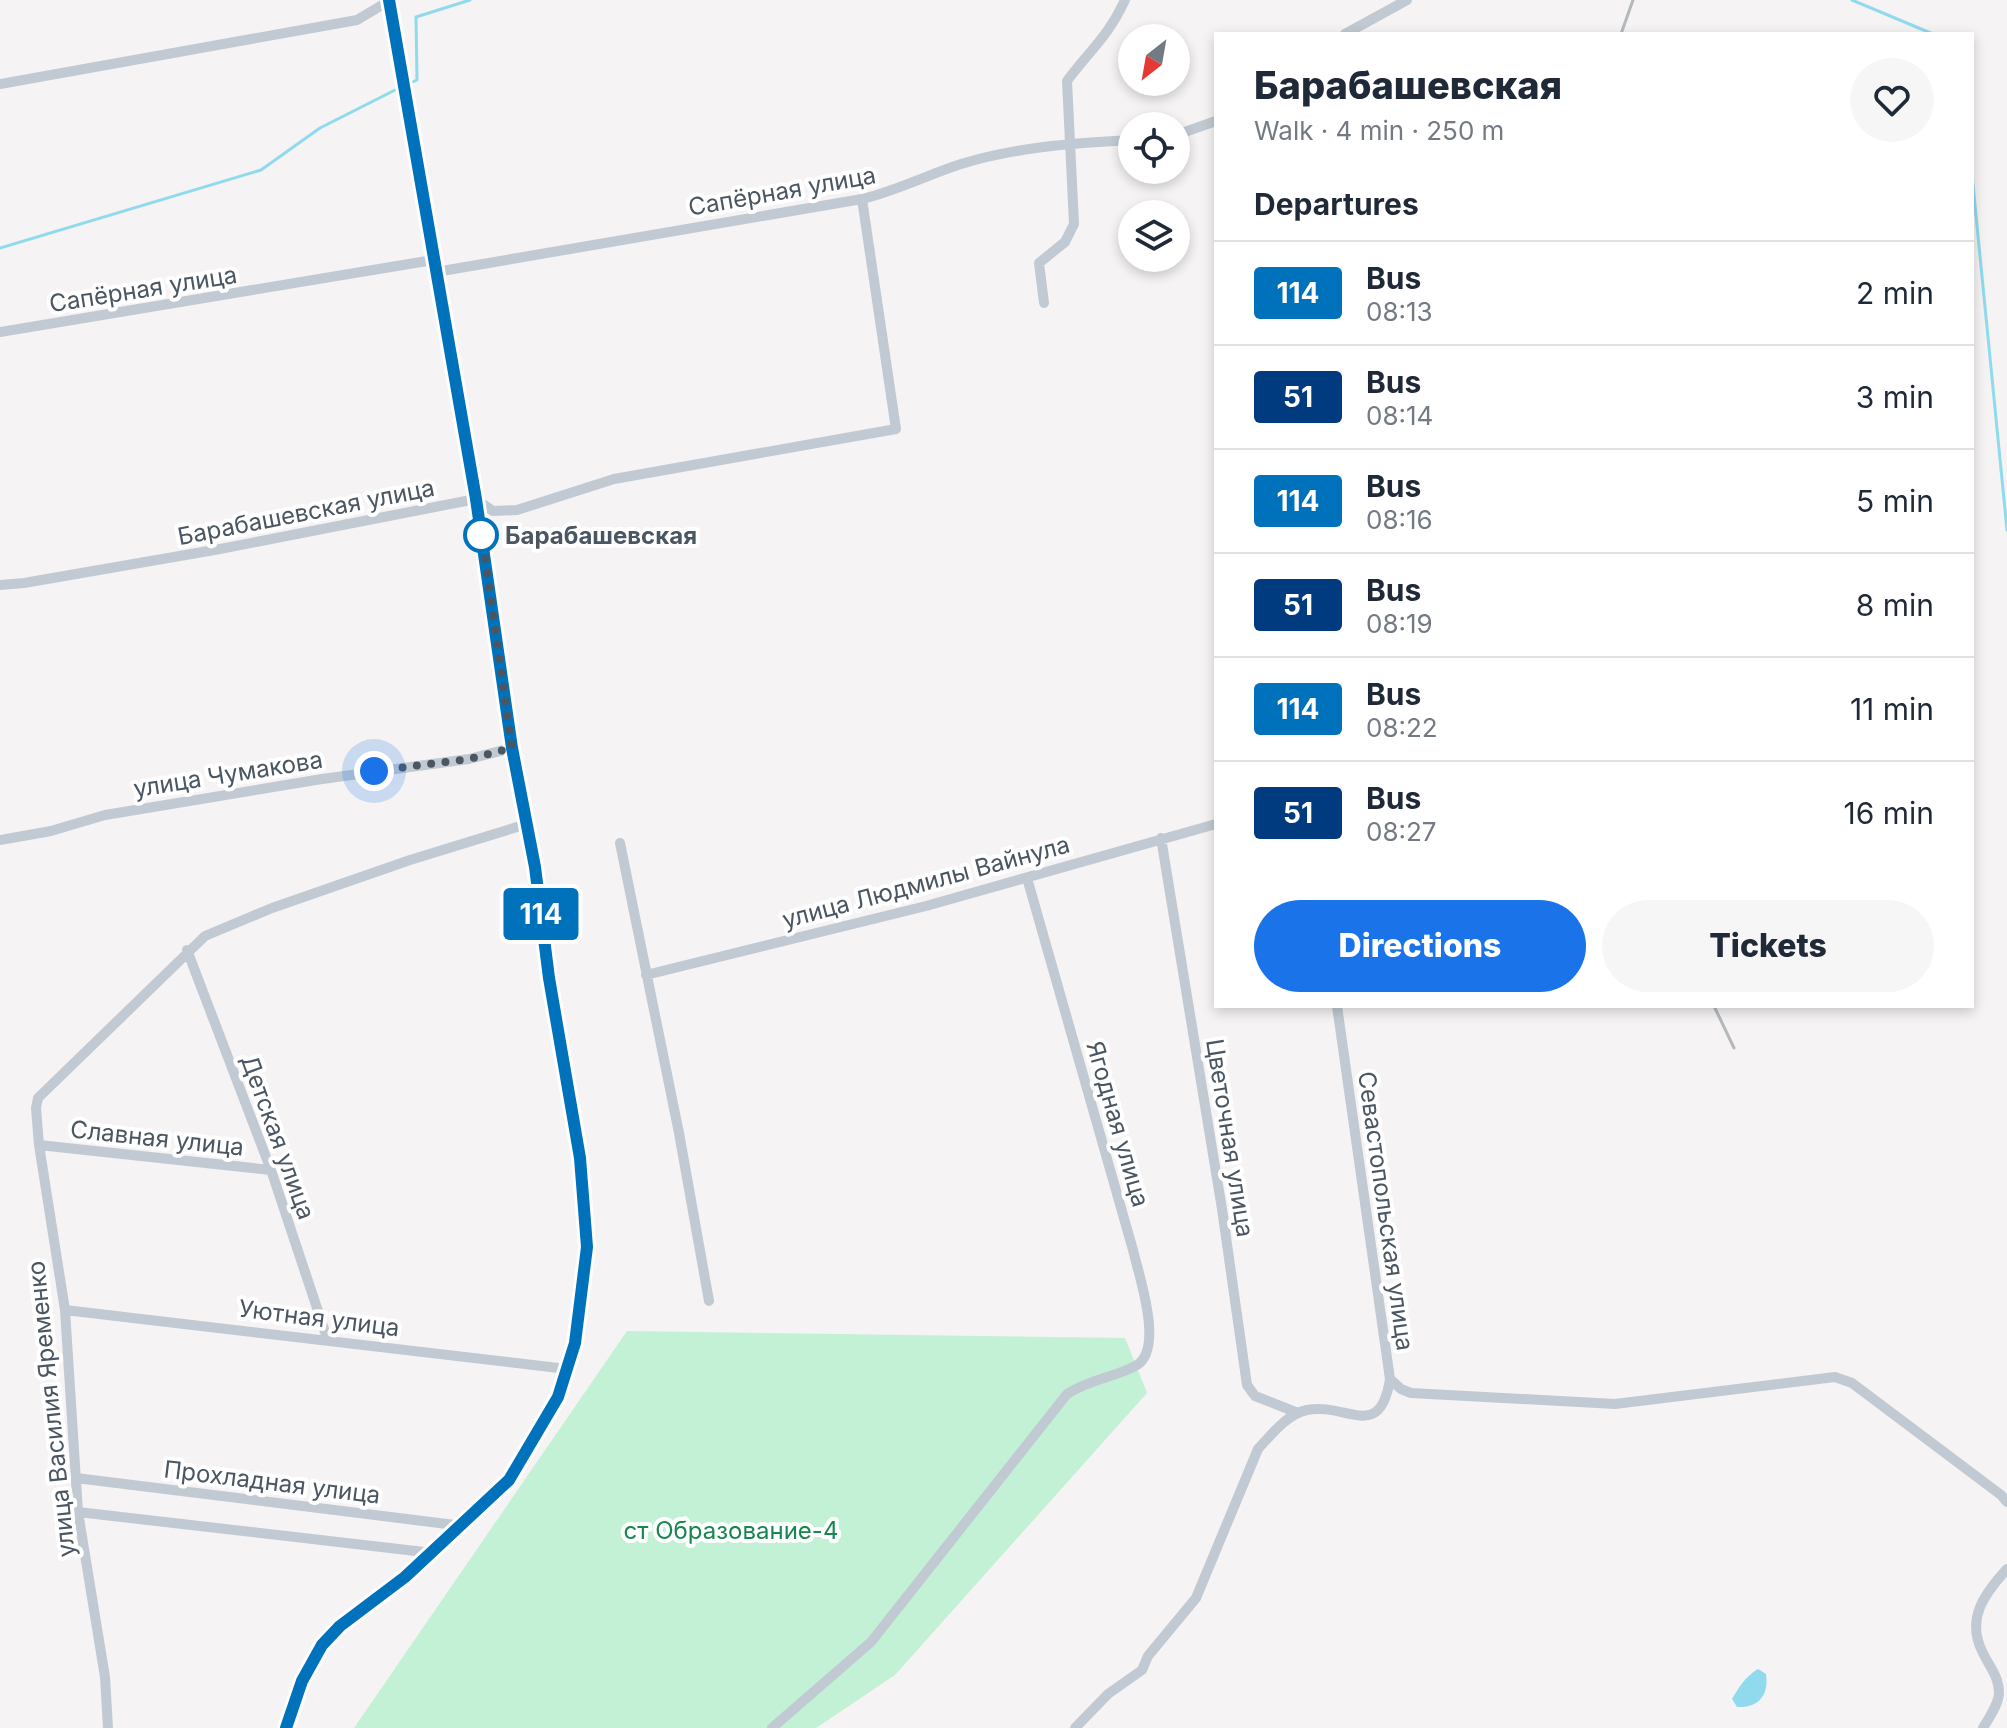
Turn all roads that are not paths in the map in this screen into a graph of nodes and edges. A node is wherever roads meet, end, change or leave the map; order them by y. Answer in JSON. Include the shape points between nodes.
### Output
{"nodes":[{"id":1,"x":389,"y":0,"type":"edge"},
{"id":2,"x":1125,"y":0,"type":"edge"},
{"id":3,"x":1407,"y":0,"type":"edge"},
{"id":4,"x":1349,"y":32,"type":"edge"},
{"id":5,"x":0,"y":84,"type":"edge"},
{"id":6,"x":1214,"y":122,"type":"edge"},
{"id":7,"x":1190,"y":130,"type":"edge"},
{"id":8,"x":1118,"y":141,"type":"edge"},
{"id":9,"x":1068,"y":144,"type":"junction"},
{"id":10,"x":862,"y":199,"type":"junction"},
{"id":11,"x":434,"y":266,"type":"junction"},
{"id":12,"x":1044,"y":303,"type":"dead end"},
{"id":13,"x":0,"y":332,"type":"edge"},
{"id":14,"x":476,"y":499,"type":"junction"},
{"id":15,"x":0,"y":585,"type":"edge"},
{"id":16,"x":512,"y":748,"type":"junction"},
{"id":17,"x":527,"y":824,"type":"junction"},
{"id":18,"x":1214,"y":825,"type":"edge"},
{"id":19,"x":1161,"y":838,"type":"junction"},
{"id":20,"x":0,"y":840,"type":"edge"},
{"id":21,"x":620,"y":843,"type":"dead end"},
{"id":22,"x":1027,"y":878,"type":"junction"},
{"id":23,"x":187,"y":950,"type":"junction"},
{"id":24,"x":646,"y":975,"type":"junction"},
{"id":25,"x":1337,"y":1008,"type":"edge"},
{"id":26,"x":39,"y":1145,"type":"junction"},
{"id":27,"x":271,"y":1170,"type":"junction"},
{"id":28,"x":709,"y":1301,"type":"dead end"},
{"id":29,"x":65,"y":1310,"type":"junction"},
{"id":30,"x":327,"y":1338,"type":"junction"},
{"id":31,"x":567,"y":1369,"type":"junction"},
{"id":32,"x":1390,"y":1379,"type":"junction"},
{"id":33,"x":1298,"y":1413,"type":"junction"},
{"id":34,"x":76,"y":1478,"type":"junction"},
{"id":35,"x":2007,"y":1502,"type":"edge"},
{"id":36,"x":78,"y":1512,"type":"junction"},
{"id":37,"x":463,"y":1526,"type":"junction"},
{"id":38,"x":433,"y":1553,"type":"junction"},
{"id":39,"x":2007,"y":1569,"type":"edge"},
{"id":40,"x":108,"y":1728,"type":"edge"},
{"id":41,"x":286,"y":1728,"type":"edge"},
{"id":42,"x":772,"y":1728,"type":"edge"},
{"id":43,"x":1075,"y":1728,"type":"edge"},
{"id":44,"x":1983,"y":1728,"type":"edge"}],
"edges":[{"from":1,"to":5,"type":"street","via":[[357,20]]},
{"from":1,"to":11,"type":"main road"},
{"from":2,"to":9,"type":"street","via":[[1097,49],[1067,81]]},
{"from":3,"to":4,"type":"street"},
{"from":6,"to":7,"type":"street"},
{"from":8,"to":9,"type":"street","name":"Сапёрная улица"},
{"from":9,"to":10,"type":"street","name":"Сапёрная улица","via":[[961,164]]},
{"from":9,"to":12,"type":"street","via":[[1074,224],[1065,242],[1039,263]]},
{"from":10,"to":11,"type":"street","name":"Сапёрная улица"},
{"from":10,"to":14,"type":"street","name":"Барабашевская улица","via":[[896,429],[614,479],[517,510],[493,511]]},
{"from":11,"to":13,"type":"street","name":"Сапёрная улица"},
{"from":11,"to":14,"type":"main road"},
{"from":14,"to":15,"type":"street","name":"Барабашевская улица","via":[[206,552]]},
{"from":14,"to":16,"type":"main road"},
{"from":16,"to":17,"type":"main road"},
{"from":16,"to":20,"type":"street","name":"улица Чумакова","via":[[105,815]]},
{"from":17,"to":23,"type":"street","via":[[272,908],[220,929]]},
{"from":17,"to":31,"type":"main road","via":[[584,1198],[582,1303]]},
{"from":18,"to":19,"type":"street","name":"улица Людмилы Вайнула"},
{"from":19,"to":22,"type":"street","name":"улица Людмилы Вайнула"},
{"from":19,"to":33,"type":"street","name":"Цветочная улица","via":[[1247,1385],[1255,1396]]},
{"from":21,"to":24,"type":"street"},
{"from":22,"to":24,"type":"street","name":"улица Людмилы Вайнула"},
{"from":22,"to":42,"type":"street","name":"Ягодная улица","via":[[1145,1302],[1150,1347],[1143,1360],[1124,1371],[1067,1394],[871,1642]]},
{"from":23,"to":26,"type":"street","name":"улица Василия Яременко","via":[[44,1089],[36,1108]]},
{"from":23,"to":27,"type":"street","name":"Детская улица"},
{"from":24,"to":28,"type":"street"},
{"from":25,"to":32,"type":"street","name":"Севастопольская улица"},
{"from":26,"to":27,"type":"street","name":"Славная улица"},
{"from":26,"to":29,"type":"street","name":"улица Василия Яременко"},
{"from":27,"to":30,"type":"street","name":"Детская улица"},
{"from":29,"to":30,"type":"street","name":"Уютная улица"},
{"from":29,"to":34,"type":"street","name":"улица Василия Яременко"},
{"from":30,"to":31,"type":"street","name":"Уютная улица"},
{"from":31,"to":37,"type":"main road","via":[[558,1397],[509,1480]]},
{"from":32,"to":33,"type":"street","via":[[1385,1403],[1374,1414]]},
{"from":32,"to":35,"type":"street","name":"Севастопольская улица","via":[[1411,1393],[1590,1404],[1835,1377],[1852,1383]]},
{"from":33,"to":43,"type":"street","via":[[1254,1456],[1189,1609],[1142,1670],[1108,1694]]},
{"from":34,"to":36,"type":"street","name":"улица Василия Яременко"},
{"from":34,"to":37,"type":"street","name":"Прохладная улица"},
{"from":36,"to":38,"type":"street"},
{"from":36,"to":40,"type":"street","name":"улица Василия Яременко","via":[[105,1677]]},
{"from":37,"to":38,"type":"main road"},
{"from":38,"to":41,"type":"main road","via":[[322,1645],[302,1681]]},
{"from":39,"to":44,"type":"street","via":[[1981,1600],[1977,1637],[1995,1671],[1999,1698]]}]}
